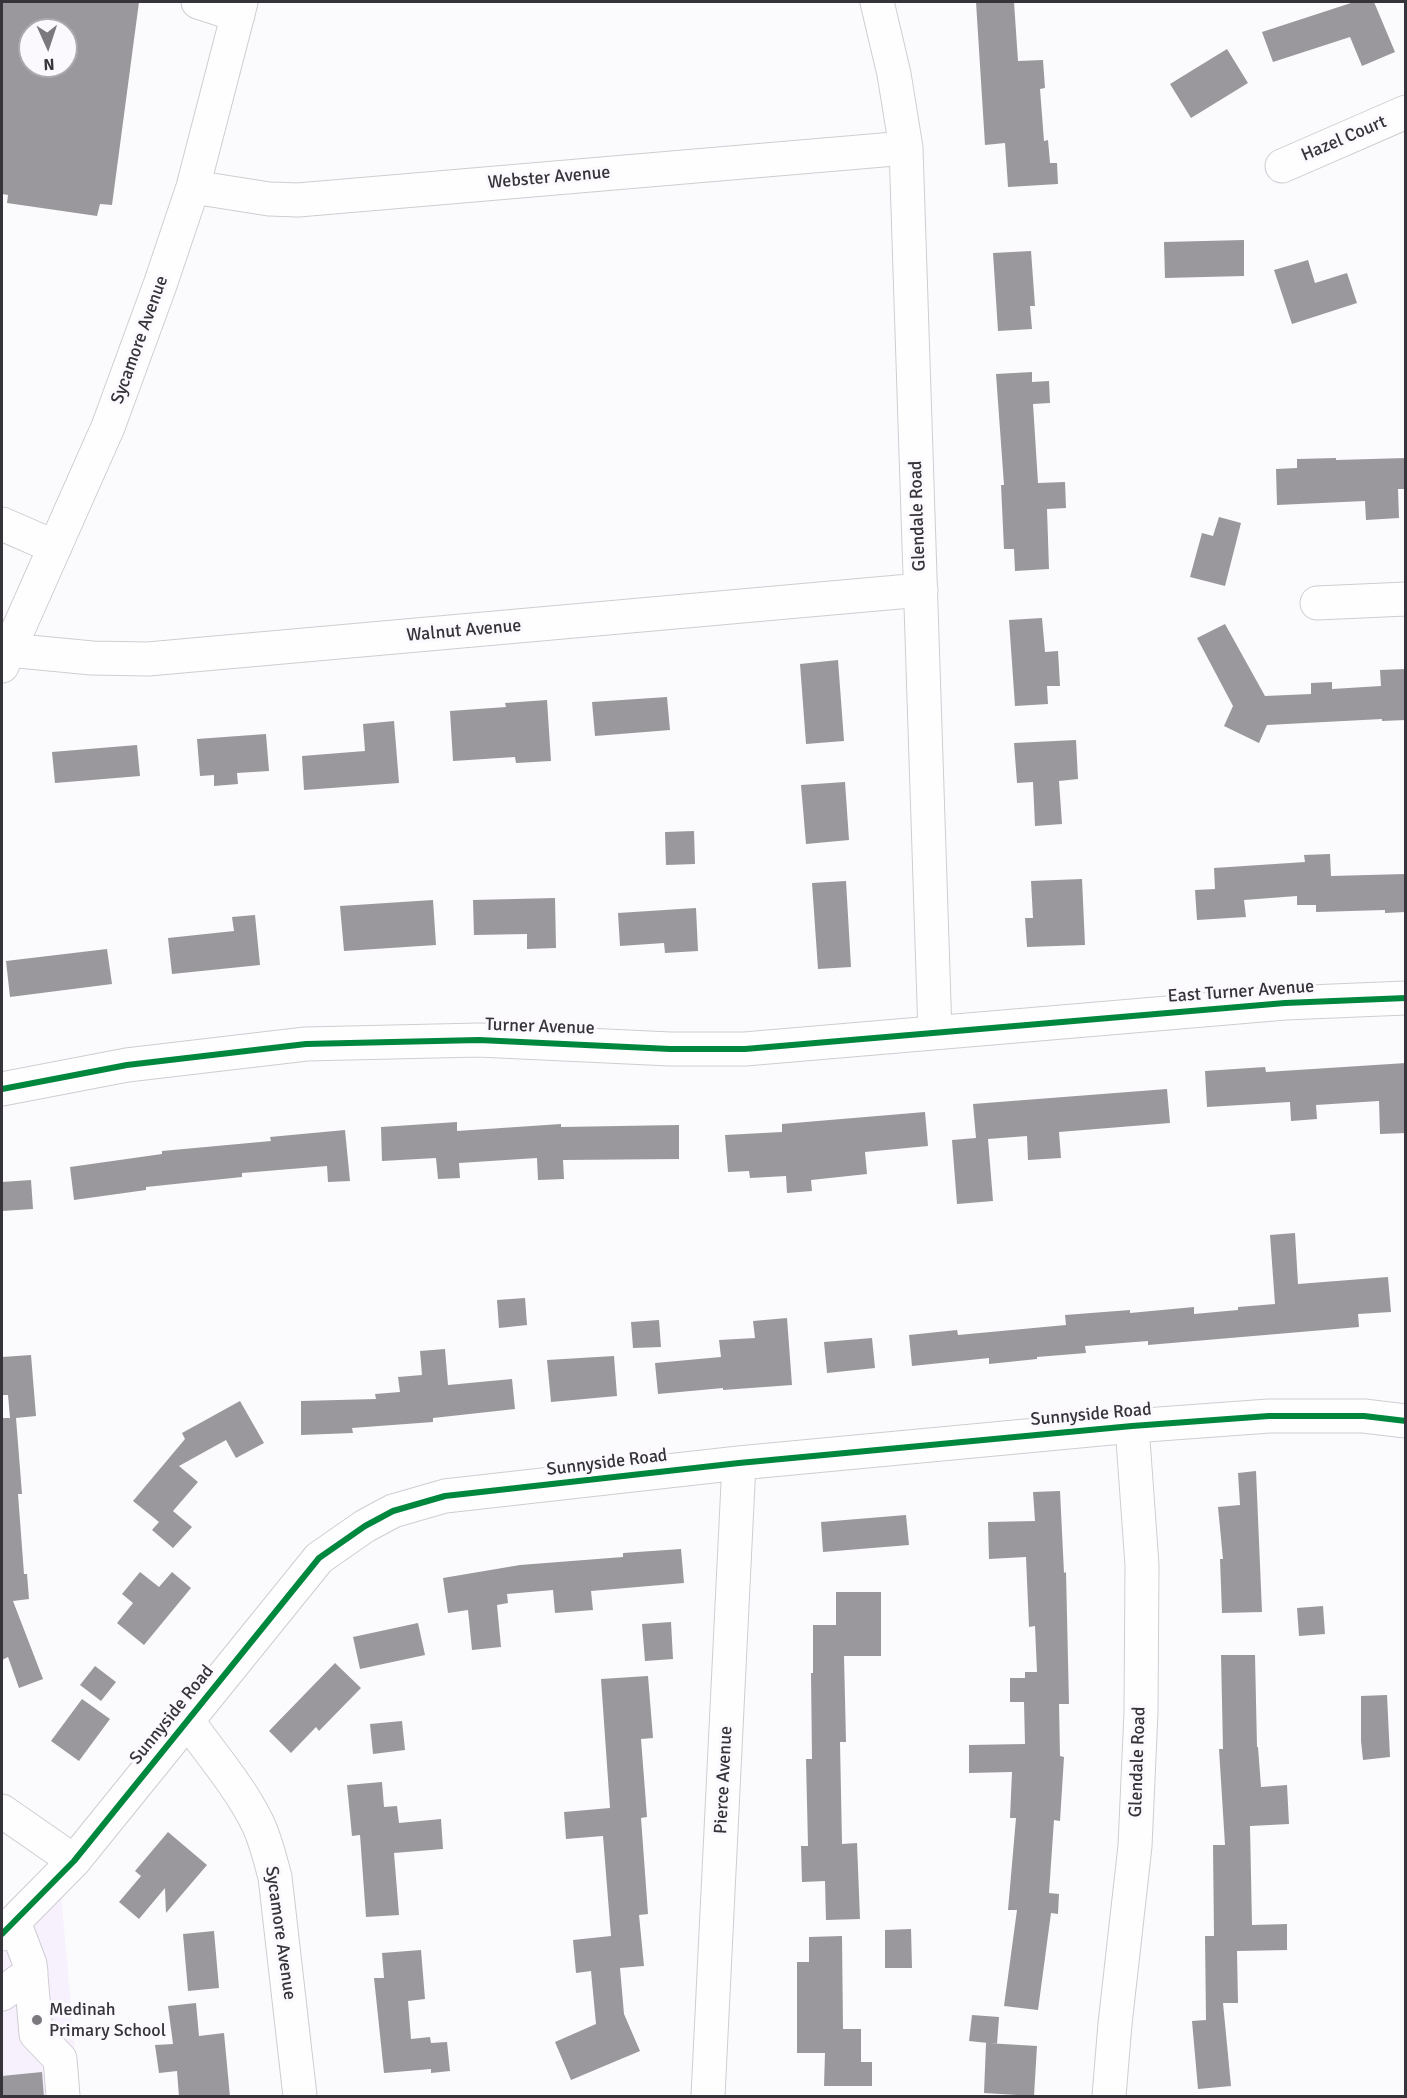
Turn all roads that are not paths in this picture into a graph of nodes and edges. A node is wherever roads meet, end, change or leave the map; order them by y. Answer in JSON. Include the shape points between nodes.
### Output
{"nodes":[{"id":1,"x":198,"y":2,"type":"edge"},
{"id":2,"x":877,"y":2,"type":"edge"},
{"id":3,"x":239,"y":8,"type":"edge"},
{"id":4,"x":1406,"y":112,"type":"edge"},
{"id":5,"x":906,"y":148,"type":"junction"},
{"id":6,"x":1282,"y":166,"type":"dead end"},
{"id":7,"x":193,"y":188,"type":"junction"},
{"id":8,"x":2,"y":524,"type":"edge"},
{"id":9,"x":55,"y":547,"type":"junction"},
{"id":10,"x":921,"y":590,"type":"junction"},
{"id":11,"x":1406,"y":599,"type":"edge"},
{"id":12,"x":1317,"y":603,"type":"dead end"},
{"id":13,"x":5,"y":658,"type":"edge"},
{"id":14,"x":1406,"y":998,"type":"edge"},
{"id":15,"x":1079,"y":1020,"type":"joint"},
{"id":16,"x":935,"y":1033,"type":"junction"},
{"id":17,"x":2,"y":1089,"type":"edge"},
{"id":18,"x":1406,"y":1421,"type":"edge"},
{"id":19,"x":1132,"y":1426,"type":"junction"},
{"id":20,"x":739,"y":1462,"type":"junction"},
{"id":21,"x":187,"y":1720,"type":"junction"},
{"id":22,"x":2,"y":1811,"type":"edge"},
{"id":23,"x":74,"y":1861,"type":"junction"},
{"id":24,"x":8,"y":1928,"type":"edge"},
{"id":25,"x":31,"y":1972,"type":"junction"},
{"id":26,"x":2,"y":1994,"type":"edge"},
{"id":27,"x":63,"y":2097,"type":"edge"},
{"id":28,"x":300,"y":2097,"type":"edge"},
{"id":29,"x":708,"y":2097,"type":"edge"},
{"id":30,"x":1109,"y":2097,"type":"edge"}],
"edges":[{"from":1,"to":3,"type":"street"},
{"from":2,"to":5,"type":"street","name":"Glendale Road"},
{"from":3,"to":7,"type":"street","name":"Sycamore Avenue"},
{"from":4,"to":6,"type":"street","name":"Hazel Court"},
{"from":5,"to":7,"type":"street","name":"Webster Avenue","via":[[298,200]]},
{"from":5,"to":10,"type":"street","name":"Glendale Road"},
{"from":7,"to":9,"type":"street","name":"Sycamore Avenue","via":[[108,427]]},
{"from":8,"to":9,"type":"street"},
{"from":9,"to":13,"type":"street","name":"Sycamore Avenue"},
{"from":10,"to":13,"type":"street","name":"Walnut Avenue","via":[[148,659]]},
{"from":10,"to":16,"type":"street","name":"Glendale Road"},
{"from":11,"to":12,"type":"street"},
{"from":14,"to":15,"type":"street","name":"East Turner Avenue","via":[[1308,1001]]},
{"from":15,"to":16,"type":"street","name":"Turner Avenue"},
{"from":16,"to":17,"type":"street","name":"Turner Avenue","via":[[745,1049],[479,1040],[306,1044],[127,1065]]},
{"from":18,"to":19,"type":"street","name":"Sunnyside Road","via":[[1364,1416],[1269,1416]]},
{"from":19,"to":20,"type":"street","name":"Sunnyside Road"},
{"from":19,"to":30,"type":"street","name":"Glendale Road","via":[[1142,1565],[1141,1712],[1135,1846]]},
{"from":20,"to":21,"type":"street","name":"Sunnyside Road","via":[[445,1496],[393,1511],[319,1558]]},
{"from":20,"to":29,"type":"street","name":"Pierce Avenue"},
{"from":21,"to":23,"type":"street","name":"Sunnyside Road"},
{"from":21,"to":28,"type":"street","name":"Sycamore Avenue","via":[[244,1799],[268,1850],[275,1877]]},
{"from":22,"to":23,"type":"street"},
{"from":23,"to":24,"type":"street","name":"Sunnyside Road"},
{"from":24,"to":25,"type":"street"},
{"from":25,"to":26,"type":"street"},
{"from":25,"to":27,"type":"street","via":[[36,2034],[60,2059]]}]}
